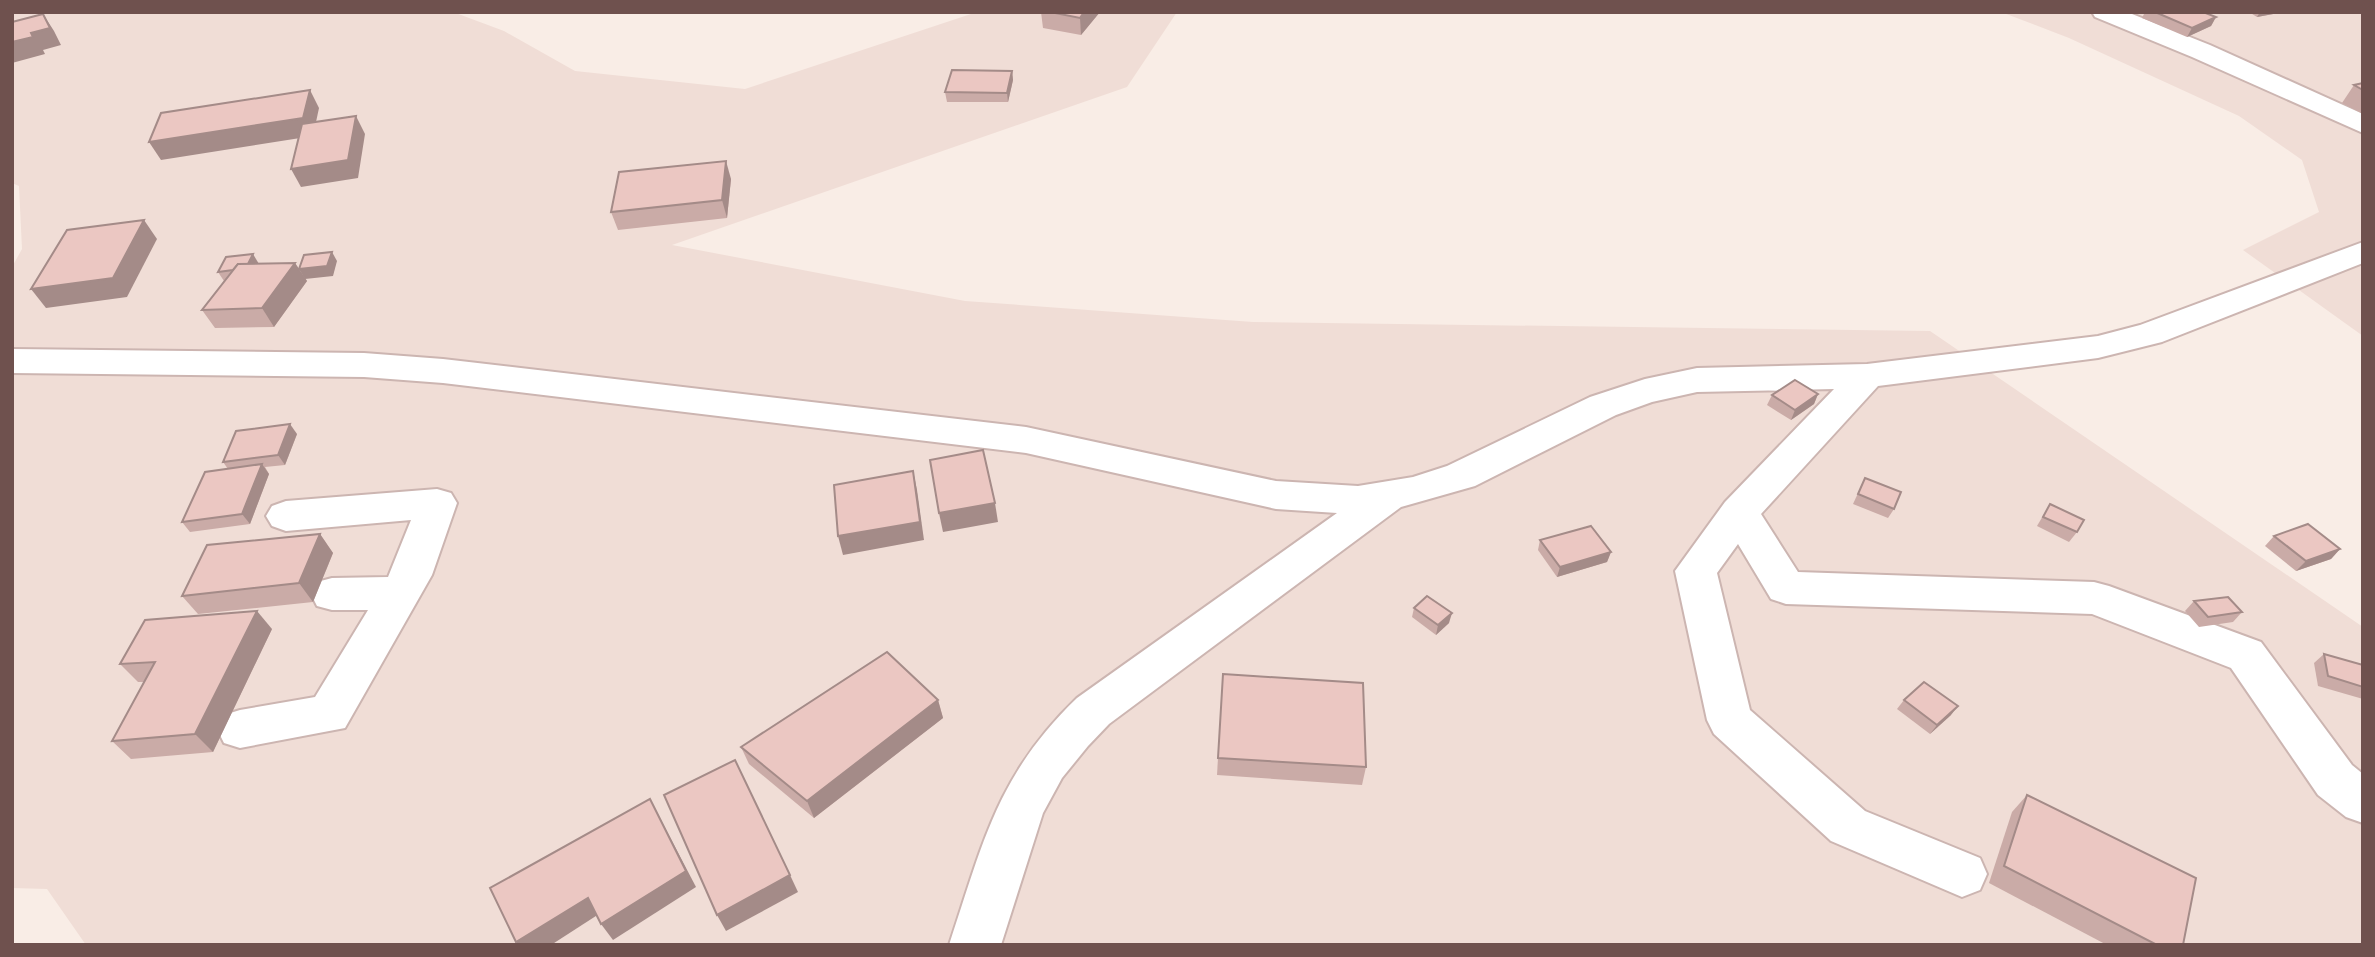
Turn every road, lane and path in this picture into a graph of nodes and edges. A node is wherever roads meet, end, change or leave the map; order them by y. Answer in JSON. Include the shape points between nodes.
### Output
{"nodes":[{"id":1,"x":2104,"y":12,"type":"edge"},
{"id":2,"x":2363,"y":125,"type":"edge"},
{"id":3,"x":2363,"y":253,"type":"edge"},
{"id":4,"x":12,"y":361,"type":"edge"},
{"id":5,"x":1867,"y":376,"type":"junction"},
{"id":6,"x":1389,"y":496,"type":"junction"},
{"id":7,"x":1739,"y":512,"type":"junction"},
{"id":8,"x":286,"y":516,"type":"dead end"},
{"id":9,"x":401,"y":593,"type":"junction"},
{"id":10,"x":331,"y":594,"type":"dead end"},
{"id":11,"x":240,"y":729,"type":"dead end"},
{"id":12,"x":2363,"y":802,"type":"edge"},
{"id":13,"x":1962,"y":874,"type":"dead end"},
{"id":14,"x":975,"y":945,"type":"edge"}],
"edges":[{"from":1,"to":2,"type":"street"},
{"from":3,"to":5,"type":"street","via":[[2150,334],[2098,348]]},
{"from":4,"to":6,"type":"street","via":[[443,370],[1026,440],[1301,499]]},
{"from":5,"to":6,"type":"street","via":[[1698,380],[1645,391],[1603,406],[1461,476]]},
{"from":5,"to":7,"type":"street"},
{"from":6,"to":14,"type":"street","via":[[1093,711],[1062,743],[1020,812]]},
{"from":7,"to":12,"type":"street","via":[[1786,588],[2094,598],[2246,654],[2335,780]]},
{"from":7,"to":13,"type":"street","via":[[1696,571],[1730,720],[1848,826]]},
{"from":8,"to":9,"type":"street","via":[[437,503]]},
{"from":9,"to":10,"type":"street"},
{"from":9,"to":11,"type":"street","via":[[329,714]]}]}
